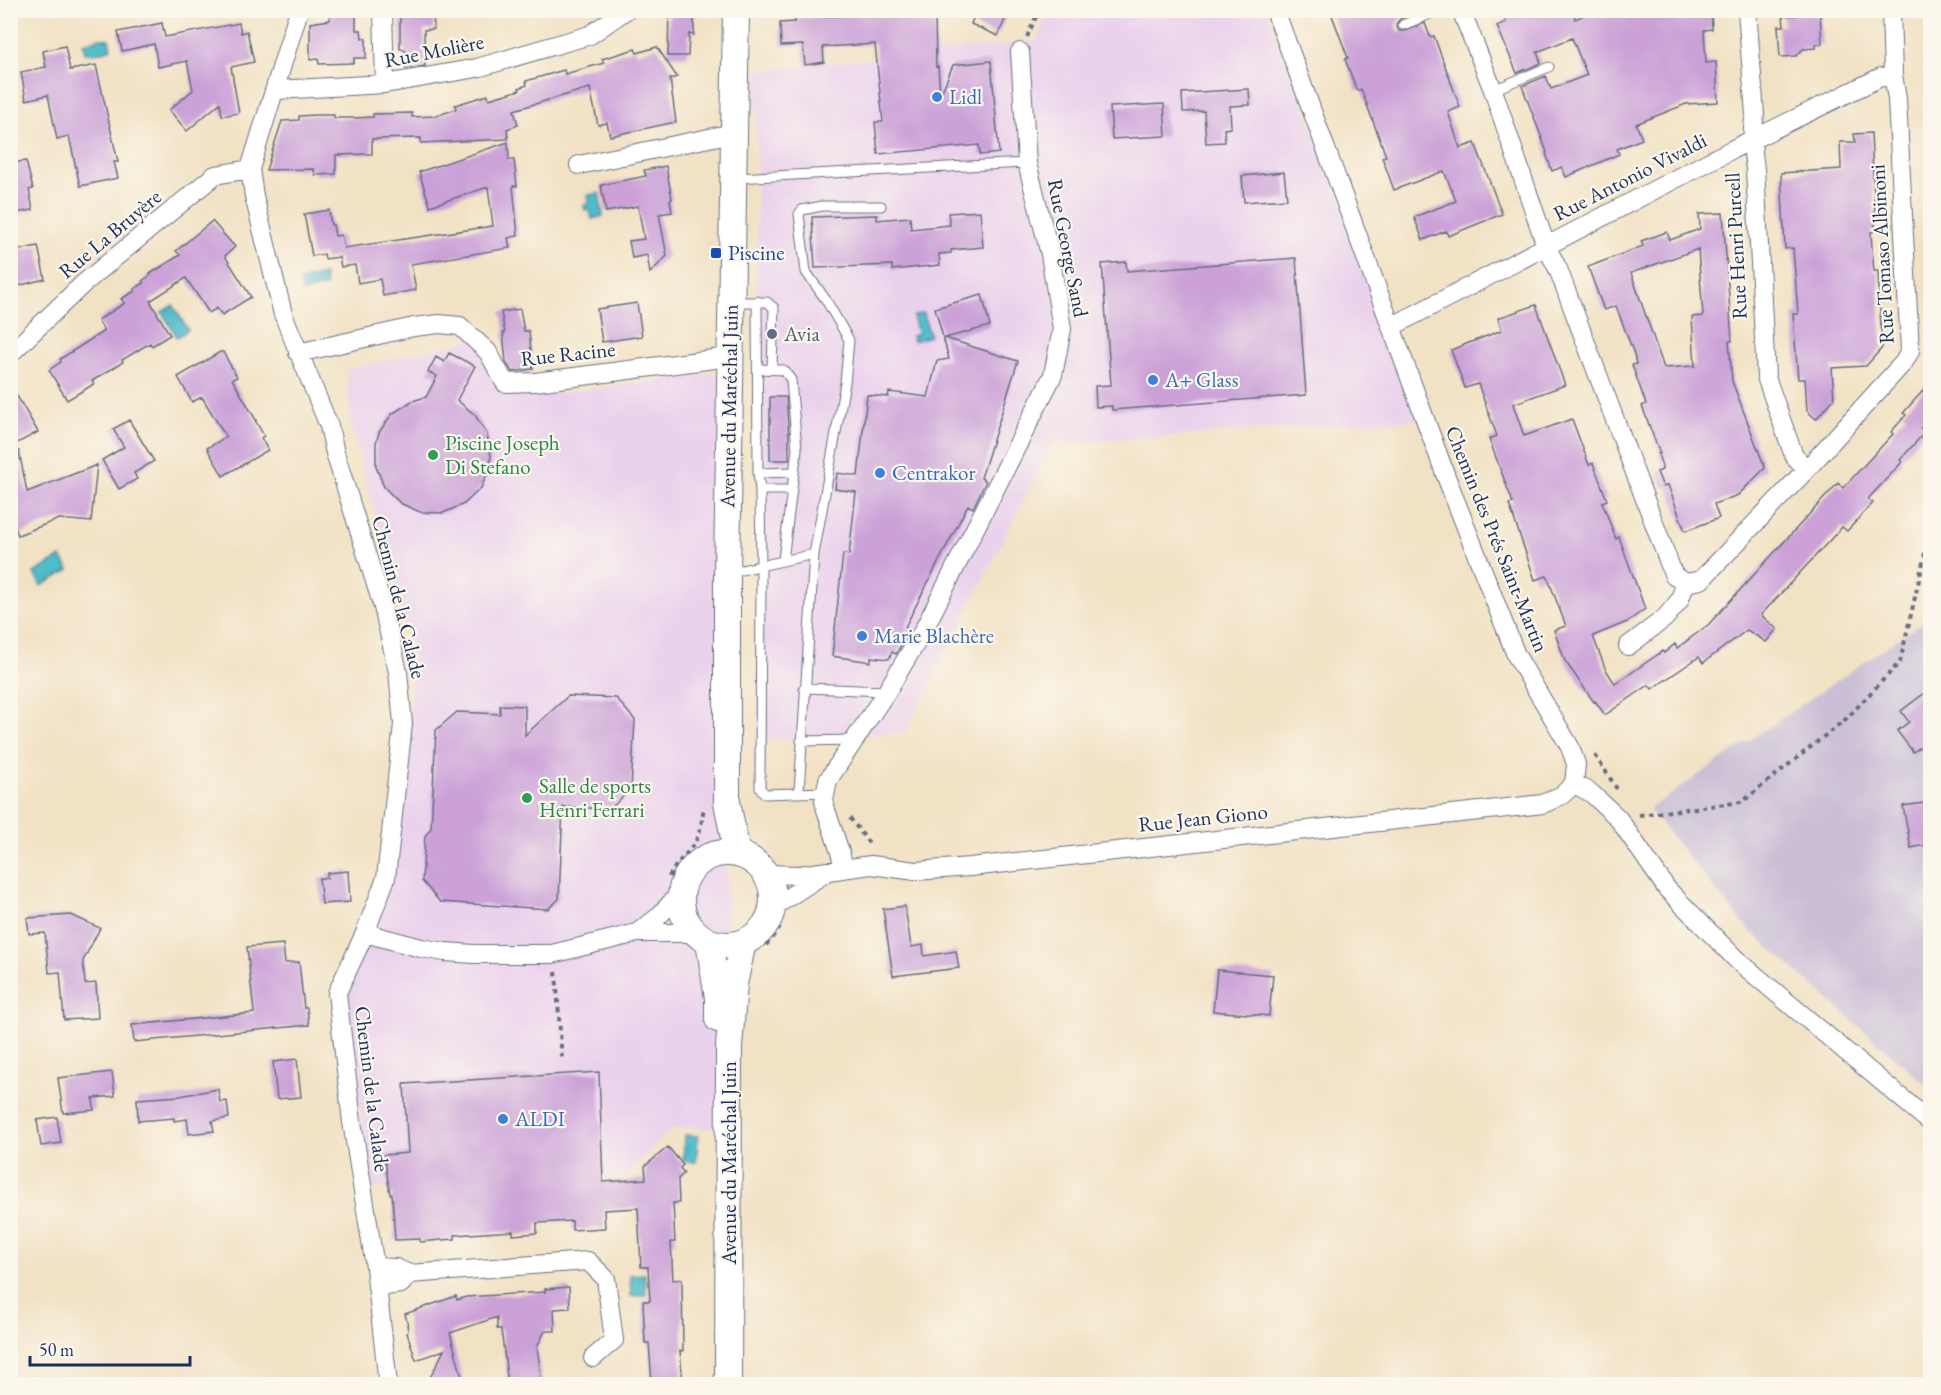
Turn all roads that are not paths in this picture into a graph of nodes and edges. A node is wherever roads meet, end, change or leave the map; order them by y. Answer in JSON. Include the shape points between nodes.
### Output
{"nodes":[{"id":1,"x":298,"y":10,"type":"edge"},
{"id":2,"x":383,"y":10,"type":"edge"},
{"id":3,"x":626,"y":10,"type":"edge"},
{"id":4,"x":736,"y":10,"type":"edge"},
{"id":5,"x":1275,"y":10,"type":"edge"},
{"id":6,"x":1440,"y":10,"type":"edge"},
{"id":7,"x":1461,"y":10,"type":"edge"},
{"id":8,"x":1748,"y":10,"type":"edge"},
{"id":9,"x":1891,"y":10,"type":"edge"},
{"id":10,"x":1403,"y":25,"type":"dead end"},
{"id":11,"x":1020,"y":52,"type":"road end"},
{"id":12,"x":1549,"y":67,"type":"dead end"},
{"id":13,"x":1893,"y":75,"type":"junction"},
{"id":14,"x":385,"y":84,"type":"junction"},
{"id":15,"x":276,"y":90,"type":"junction"},
{"id":16,"x":1493,"y":90,"type":"junction"},
{"id":17,"x":733,"y":133,"type":"junction"},
{"id":18,"x":1752,"y":140,"type":"junction"},
{"id":19,"x":1027,"y":163,"type":"junction"},
{"id":20,"x":579,"y":165,"type":"dead end"},
{"id":21,"x":250,"y":169,"type":"junction"},
{"id":22,"x":732,"y":178,"type":"junction"},
{"id":23,"x":881,"y":206,"type":"dead end"},
{"id":24,"x":1546,"y":246,"type":"junction"},
{"id":25,"x":757,"y":301,"type":"junction"},
{"id":26,"x":730,"y":302,"type":"junction"},
{"id":27,"x":1391,"y":327,"type":"junction"},
{"id":28,"x":10,"y":354,"type":"edge"},
{"id":29,"x":298,"y":354,"type":"junction"},
{"id":30,"x":730,"y":357,"type":"junction"},
{"id":31,"x":772,"y":368,"type":"junction"},
{"id":32,"x":758,"y":369,"type":"junction"},
{"id":33,"x":1807,"y":469,"type":"junction"},
{"id":34,"x":794,"y":472,"type":"junction"},
{"id":35,"x":758,"y":473,"type":"junction"},
{"id":36,"x":760,"y":490,"type":"junction"},
{"id":37,"x":792,"y":490,"type":"junction"},
{"id":38,"x":814,"y":554,"type":"junction"},
{"id":39,"x":783,"y":560,"type":"junction"},
{"id":40,"x":761,"y":566,"type":"junction"},
{"id":41,"x":727,"y":573,"type":"junction"},
{"id":42,"x":1686,"y":583,"type":"junction"},
{"id":43,"x":1628,"y":646,"type":"dead end"},
{"id":44,"x":804,"y":688,"type":"junction"},
{"id":45,"x":887,"y":691,"type":"junction"},
{"id":46,"x":801,"y":741,"type":"junction"},
{"id":47,"x":854,"y":741,"type":"junction"},
{"id":48,"x":1574,"y":784,"type":"junction"},
{"id":49,"x":798,"y":792,"type":"junction"},
{"id":50,"x":825,"y":796,"type":"junction"},
{"id":51,"x":727,"y":802,"type":"junction"},
{"id":52,"x":737,"y":854,"type":"junction"},
{"id":53,"x":708,"y":857,"type":"junction"},
{"id":54,"x":837,"y":869,"type":"junction"},
{"id":55,"x":766,"y":874,"type":"junction"},
{"id":56,"x":674,"y":887,"type":"junction"},
{"id":57,"x":778,"y":914,"type":"junction"},
{"id":58,"x":365,"y":933,"type":"junction"},
{"id":59,"x":637,"y":933,"type":"junction"},
{"id":60,"x":703,"y":937,"type":"junction"},
{"id":61,"x":751,"y":947,"type":"junction"},
{"id":62,"x":1930,"y":1122,"type":"edge"},
{"id":63,"x":375,"y":1267,"type":"junction"},
{"id":64,"x":409,"y":1274,"type":"junction"},
{"id":65,"x":377,"y":1287,"type":"junction"},
{"id":66,"x":593,"y":1358,"type":"dead end"},
{"id":67,"x":388,"y":1384,"type":"edge"},
{"id":68,"x":717,"y":1384,"type":"edge"},
{"id":69,"x":728,"y":1384,"type":"edge"}],
"edges":[{"from":1,"to":15,"type":"street","name":"Chemin de la Calade"},
{"from":2,"to":14,"type":"street"},
{"from":3,"to":14,"type":"street","name":"Rue Molière","via":[[590,35],[477,68]]},
{"from":4,"to":17,"type":"main road","name":"Avenue du Maréchal Juin"},
{"from":5,"to":27,"type":"street","name":"Chemin des Prés Saint-Martin"},
{"from":6,"to":10,"type":"lane"},
{"from":7,"to":16,"type":"street"},
{"from":8,"to":18,"type":"street","name":"Rue Henri Purcell","via":[[1755,115]]},
{"from":9,"to":13,"type":"street","name":"Rue Tomaso Albinoni"},
{"from":11,"to":19,"type":"street","name":"Rue George Sand"},
{"from":12,"to":16,"type":"lane"},
{"from":13,"to":18,"type":"street","name":"Rue Antonio Vivaldi","via":[[1881,77]]},
{"from":13,"to":33,"type":"street","name":"Rue Tomaso Albinoni","via":[[1910,351]]},
{"from":14,"to":15,"type":"street","name":"Rue Molière"},
{"from":15,"to":21,"type":"street","name":"Chemin de la Calade"},
{"from":16,"to":24,"type":"street"},
{"from":17,"to":20,"type":"street"},
{"from":17,"to":22,"type":"main road","name":"Avenue du Maréchal Juin"},
{"from":18,"to":24,"type":"street","name":"Rue Antonio Vivaldi"},
{"from":18,"to":33,"type":"street","name":"Rue Henri Purcell","via":[[1766,377],[1794,456]]},
{"from":19,"to":22,"type":"lane"},
{"from":19,"to":45,"type":"street","name":"Rue George Sand","via":[[1050,254],[1062,329],[1053,375],[923,631]]},
{"from":21,"to":28,"type":"street","name":"Rue La Bruyère","via":[[215,175],[83,284]]},
{"from":21,"to":29,"type":"street","name":"Chemin de la Calade","via":[[283,314]]},
{"from":22,"to":26,"type":"main road","name":"Avenue du Maréchal Juin"},
{"from":23,"to":38,"type":"lane","via":[[822,206],[799,214],[806,272],[849,340]]},
{"from":24,"to":27,"type":"street","name":"Rue Antonio Vivaldi"},
{"from":24,"to":42,"type":"street","via":[[1674,576]]},
{"from":25,"to":26,"type":"lane"},
{"from":25,"to":31,"type":"lane","via":[[774,308]]},
{"from":25,"to":32,"type":"lane"},
{"from":26,"to":30,"type":"main road","name":"Avenue du Maréchal Juin"},
{"from":27,"to":48,"type":"street","name":"Chemin des Prés Saint-Martin","via":[[1516,655],[1570,747],[1576,764]]},
{"from":29,"to":30,"type":"street","name":"Rue Racine","via":[[439,324],[460,326],[488,352],[505,383]]},
{"from":29,"to":58,"type":"street","name":"Chemin de la Calade","via":[[329,426],[383,607],[398,672],[404,724],[386,878]]},
{"from":30,"to":41,"type":"main road","name":"Avenue du Maréchal Juin"},
{"from":31,"to":32,"type":"lane"},
{"from":31,"to":34,"type":"lane","via":[[784,370],[791,380],[797,449]]},
{"from":32,"to":35,"type":"lane"},
{"from":33,"to":42,"type":"street","name":"Rue Tomaso Albinoni","via":[[1701,580]]},
{"from":34,"to":35,"type":"lane"},
{"from":34,"to":37,"type":"lane"},
{"from":35,"to":36,"type":"lane"},
{"from":36,"to":37,"type":"lane"},
{"from":36,"to":40,"type":"lane"},
{"from":37,"to":39,"type":"lane"},
{"from":38,"to":39,"type":"lane"},
{"from":38,"to":44,"type":"lane"},
{"from":39,"to":40,"type":"lane"},
{"from":40,"to":41,"type":"lane"},
{"from":40,"to":49,"type":"lane","via":[[760,788],[765,794]]},
{"from":41,"to":51,"type":"main road","name":"Avenue du Maréchal Juin"},
{"from":42,"to":43,"type":"street","via":[[1679,601],[1665,618]]},
{"from":44,"to":45,"type":"lane"},
{"from":44,"to":46,"type":"lane"},
{"from":45,"to":47,"type":"street","name":"Rue George Sand"},
{"from":46,"to":47,"type":"lane"},
{"from":46,"to":49,"type":"lane"},
{"from":47,"to":50,"type":"street","name":"Rue George Sand","via":[[828,780]]},
{"from":48,"to":54,"type":"street","name":"Rue Jean Giono","via":[[1543,804],[970,867],[916,871],[871,865]]},
{"from":48,"to":62,"type":"street","via":[[1591,793],[1618,818],[1667,889],[1737,960]]},
{"from":49,"to":50,"type":"lane"},
{"from":50,"to":54,"type":"street","via":[[840,852]]},
{"from":51,"to":52,"type":"main road","name":"Avenue du Maréchal Juin"},
{"from":51,"to":53,"type":"main road","name":"Avenue du Maréchal Juin"},
{"from":52,"to":53,"type":"main road"},
{"from":52,"to":55,"type":"main road","via":[[753,861]]},
{"from":53,"to":56,"type":"main road"},
{"from":54,"to":55,"type":"street","name":"Rue Jean Giono","via":[[799,875]]},
{"from":54,"to":57,"type":"street","name":"Rue Jean Giono"},
{"from":55,"to":57,"type":"main road"},
{"from":56,"to":59,"type":"street","via":[[657,918]]},
{"from":56,"to":60,"type":"main road","via":[[687,921]]},
{"from":57,"to":61,"type":"main road","via":[[768,919]]},
{"from":58,"to":59,"type":"street","via":[[445,952],[552,954]]},
{"from":58,"to":63,"type":"street","name":"Chemin de la Calade","via":[[337,993]]},
{"from":59,"to":60,"type":"street"},
{"from":60,"to":61,"type":"main road"},
{"from":60,"to":68,"type":"main road","name":"Avenue du Maréchal Juin","via":[[718,998]]},
{"from":61,"to":69,"type":"main road","name":"Avenue du Maréchal Juin","via":[[733,991],[729,1047]]},
{"from":63,"to":64,"type":"street","via":[[396,1268]]},
{"from":63,"to":65,"type":"street","name":"Chemin de la Calade"},
{"from":64,"to":65,"type":"street","via":[[400,1284]]},
{"from":64,"to":66,"type":"street","via":[[588,1261],[606,1279],[614,1340]]},
{"from":65,"to":67,"type":"street","name":"Chemin de la Calade"}]}
